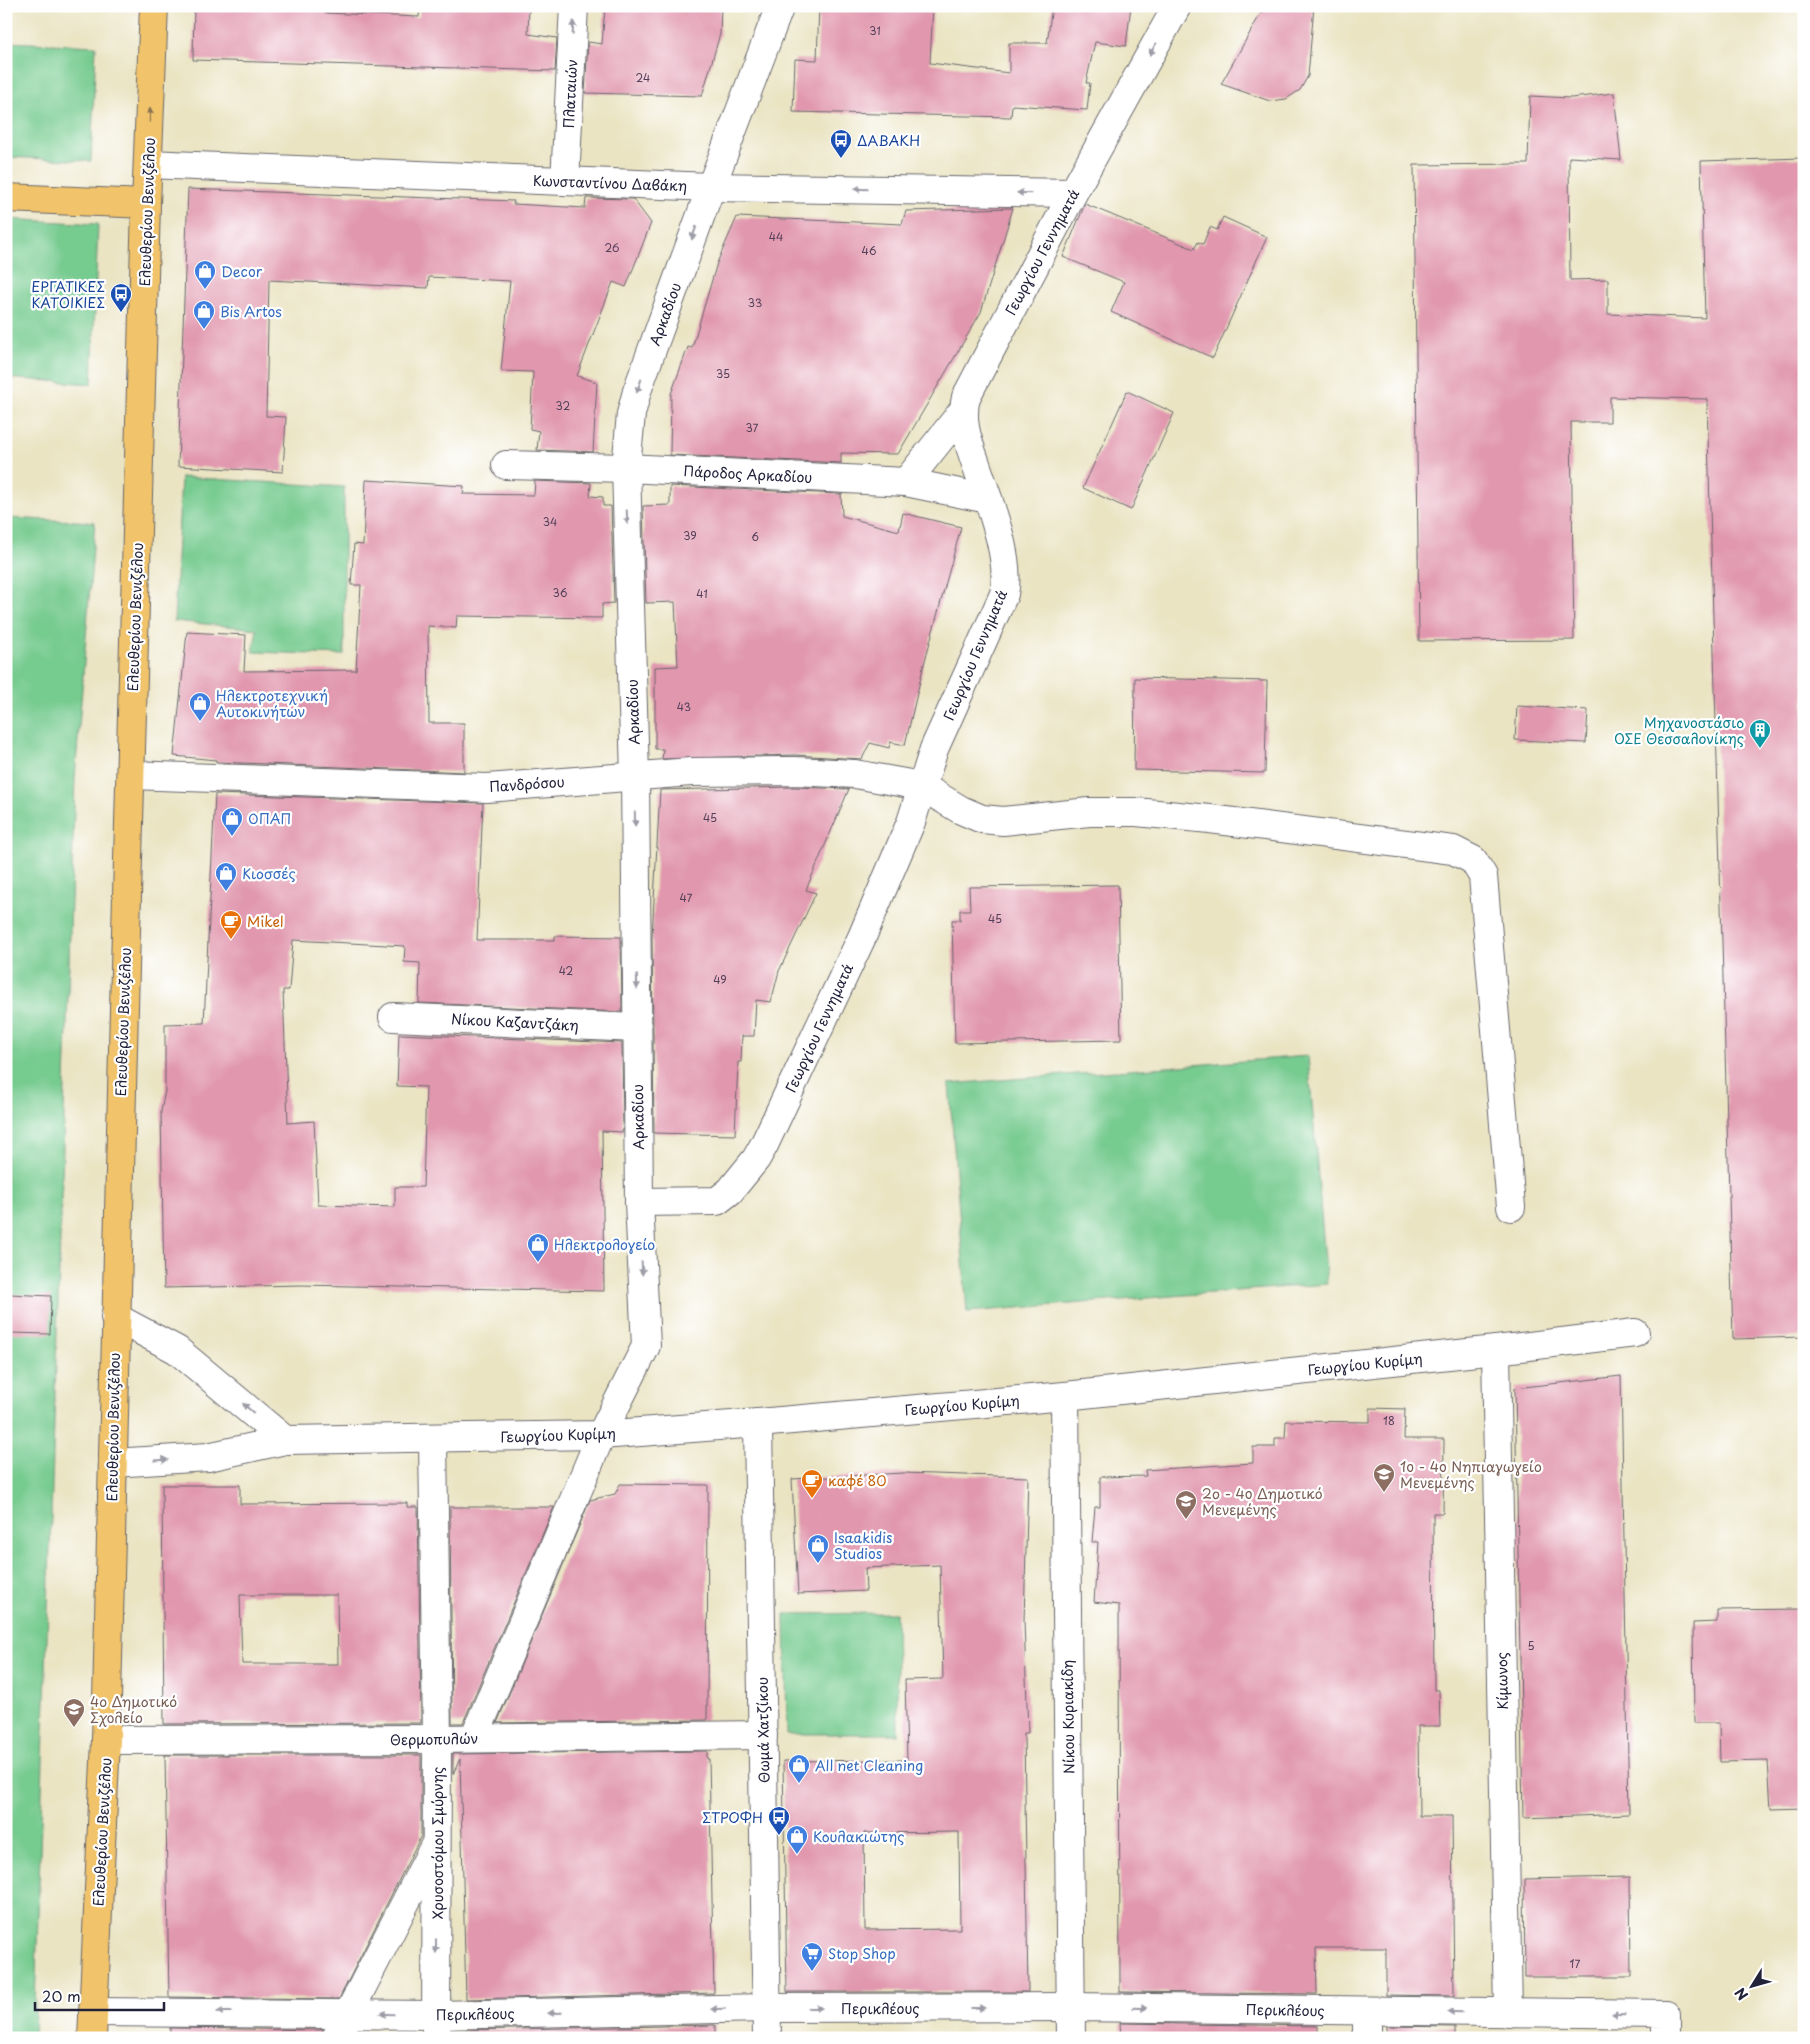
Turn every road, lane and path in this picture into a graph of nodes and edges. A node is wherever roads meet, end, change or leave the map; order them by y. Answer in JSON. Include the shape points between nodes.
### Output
{"nodes":[{"id":1,"x":154,"y":6,"type":"edge"},
{"id":2,"x":574,"y":6,"type":"edge"},
{"id":3,"x":780,"y":6,"type":"edge"},
{"id":4,"x":1177,"y":6,"type":"edge"},
{"id":5,"x":148,"y":164,"type":"junction"},
{"id":6,"x":565,"y":181,"type":"junction"},
{"id":7,"x":711,"y":187,"type":"junction"},
{"id":8,"x":1073,"y":194,"type":"junction"},
{"id":9,"x":6,"y":198,"type":"edge"},
{"id":10,"x":146,"y":204,"type":"junction"},
{"id":11,"x":962,"y":412,"type":"junction"},
{"id":12,"x":506,"y":465,"type":"dead end"},
{"id":13,"x":626,"y":468,"type":"junction"},
{"id":14,"x":906,"y":482,"type":"junction"},
{"id":15,"x":988,"y":499,"type":"junction"},
{"id":16,"x":131,"y":775,"type":"junction"},
{"id":17,"x":635,"y":776,"type":"junction"},
{"id":18,"x":921,"y":786,"type":"junction"},
{"id":19,"x":393,"y":1017,"type":"dead end"},
{"id":20,"x":637,"y":1028,"type":"junction"},
{"id":21,"x":639,"y":1202,"type":"junction"},
{"id":22,"x":1512,"y":1207,"type":"dead end"},
{"id":23,"x":115,"y":1317,"type":"junction"},
{"id":24,"x":1636,"y":1332,"type":"dead end"},
{"id":25,"x":1496,"y":1350,"type":"junction"},
{"id":26,"x":1065,"y":1396,"type":"junction"},
{"id":27,"x":758,"y":1423,"type":"junction"},
{"id":28,"x":601,"y":1435,"type":"junction"},
{"id":29,"x":433,"y":1439,"type":"junction"},
{"id":30,"x":285,"y":1440,"type":"junction"},
{"id":31,"x":112,"y":1463,"type":"junction"},
{"id":32,"x":763,"y":1735,"type":"junction"},
{"id":33,"x":474,"y":1738,"type":"junction"},
{"id":34,"x":437,"y":1739,"type":"junction"},
{"id":35,"x":106,"y":1740,"type":"junction"},
{"id":36,"x":437,"y":1840,"type":"junction"},
{"id":37,"x":766,"y":2008,"type":"junction"},
{"id":38,"x":1071,"y":2008,"type":"junction"},
{"id":39,"x":1367,"y":2011,"type":"junction"},
{"id":40,"x":349,"y":2013,"type":"junction"},
{"id":41,"x":1508,"y":2013,"type":"junction"},
{"id":42,"x":93,"y":2025,"type":"edge"},
{"id":43,"x":436,"y":2026,"type":"edge"},
{"id":44,"x":1666,"y":2026,"type":"edge"},
{"id":45,"x":336,"y":2038,"type":"edge"},
{"id":46,"x":767,"y":2038,"type":"edge"},
{"id":47,"x":1071,"y":2038,"type":"edge"},
{"id":48,"x":1367,"y":2038,"type":"edge"}],
"edges":[{"from":5,"to":1,"type":"main road","name":"Ελευθερίου Βενιζέλου","one_way":true},
{"from":6,"to":2,"type":"street","name":"Πλαταιών","one_way":true},
{"from":3,"to":7,"type":"street","name":"Αρκαδίου"},
{"from":4,"to":8,"type":"street","name":"Γεωργίου Γεννηματά","one_way":true},
{"from":5,"to":6,"type":"street","name":"Κωνσταντίνου Δαβάκη"},
{"from":5,"to":10,"type":"main road","name":"Ελευθερίου Βενιζέλου"},
{"from":6,"to":7,"type":"street","name":"Κωνσταντίνου Δαβάκη"},
{"from":8,"to":7,"type":"street","name":"Κωνσταντίνου Δαβάκη","one_way":true},
{"from":7,"to":13,"type":"street","name":"Αρκαδίου","one_way":true,"via":[[637,391]]},
{"from":8,"to":11,"type":"street","name":"Γεωργίου Γεννηματά","via":[[966,397]]},
{"from":9,"to":10,"type":"main road"},
{"from":10,"to":16,"type":"main road","name":"Ελευθερίου Βενιζέλου"},
{"from":11,"to":14,"type":"street"},
{"from":11,"to":15,"type":"street","name":"Γεωργίου Γεννηματά"},
{"from":12,"to":13,"type":"street","name":"Πάροδος Αρκαδίου"},
{"from":13,"to":14,"type":"street","name":"Πάροδος Αρκαδίου"},
{"from":13,"to":17,"type":"street","name":"Αρκαδίου","one_way":true},
{"from":14,"to":15,"type":"street","name":"Πάροδος Αρκαδίου"},
{"from":15,"to":18,"type":"street","name":"Γεωργίου Γεννηματά","via":[[1006,566],[1004,594],[934,749]]},
{"from":16,"to":17,"type":"street","name":"Πανδρόσου","via":[[472,788]]},
{"from":16,"to":23,"type":"main road","name":"Ελευθερίου Βενιζέλου"},
{"from":17,"to":18,"type":"street","name":"Πανδρόσου","via":[[794,770],[855,774]]},
{"from":17,"to":20,"type":"street","name":"Αρκαδίου","one_way":true},
{"from":18,"to":21,"type":"street","name":"Γεωργίου Γεννηματά","via":[[911,822],[862,937],[756,1159],[730,1191],[717,1201]]},
{"from":18,"to":22,"type":"street","via":[[982,819],[1004,821],[1089,812],[1146,813],[1453,850],[1474,860],[1483,876]]},
{"from":19,"to":20,"type":"street","name":"Νίκου Καζαντζάκη"},
{"from":20,"to":21,"type":"street","name":"Αρκαδίου"},
{"from":21,"to":28,"type":"street","name":"Αρκαδίου","one_way":true,"via":[[646,1346]]},
{"from":30,"to":23,"type":"street","one_way":true,"via":[[177,1350]]},
{"from":23,"to":31,"type":"main road","name":"Ελευθερίου Βενιζέλου"},
{"from":24,"to":25,"type":"street","name":"Γεωργίου Κυρίμη"},
{"from":25,"to":26,"type":"street","name":"Γεωργίου Κυρίμη"},
{"from":25,"to":41,"type":"street","name":"Κίμωνος"},
{"from":26,"to":27,"type":"street","name":"Γεωργίου Κυρίμη"},
{"from":26,"to":38,"type":"street","name":"Νίκου Κυριακίδη"},
{"from":27,"to":28,"type":"street","name":"Γεωργίου Κυρίμη"},
{"from":27,"to":32,"type":"street","name":"Θωμά Χατζίκου"},
{"from":28,"to":29,"type":"street","name":"Γεωργίου Κυρίμη"},
{"from":28,"to":33,"type":"street","name":"Αρκαδίου"},
{"from":29,"to":30,"type":"street","name":"Γεωργίου Κυρίμη"},
{"from":29,"to":34,"type":"street","name":"Χρυσοστόμου Σμύρνης"},
{"from":31,"to":30,"type":"street","name":"Γεωργίου Κυρίμη","one_way":true,"via":[[208,1457]]},
{"from":31,"to":35,"type":"main road","name":"Ελευθερίου Βενιζέλου"},
{"from":32,"to":33,"type":"street","name":"Θερμοπυλών"},
{"from":32,"to":37,"type":"street","name":"Θωμά Χατζίκου"},
{"from":33,"to":34,"type":"street","name":"Θερμοπυλών"},
{"from":34,"to":35,"type":"street","name":"Θερμοπυλών"},
{"from":34,"to":36,"type":"street","name":"Χρυσοστόμου Σμύρνης"},
{"from":35,"to":42,"type":"main road","name":"Ελευθερίου Βενιζέλου"},
{"from":36,"to":40,"type":"street"},
{"from":36,"to":43,"type":"street","name":"Χρυσοστόμου Σμύρνης","one_way":true},
{"from":37,"to":38,"type":"street","name":"Περικλέους","one_way":true},
{"from":37,"to":43,"type":"street","name":"Περικλέους","one_way":true},
{"from":37,"to":46,"type":"street","name":"Θωμά Χατζίκου"},
{"from":38,"to":39,"type":"street","name":"Περικλέους","one_way":true},
{"from":38,"to":47,"type":"street","name":"Νίκου Κυριακίδη"},
{"from":41,"to":39,"type":"street","name":"Περικλέους","one_way":true},
{"from":39,"to":48,"type":"street"},
{"from":40,"to":42,"type":"street","name":"Περικλέους","one_way":true},
{"from":43,"to":40,"type":"street","name":"Περικλέους","one_way":true},
{"from":40,"to":45,"type":"street"},
{"from":44,"to":41,"type":"street","name":"Περικλέους","one_way":true}]}
